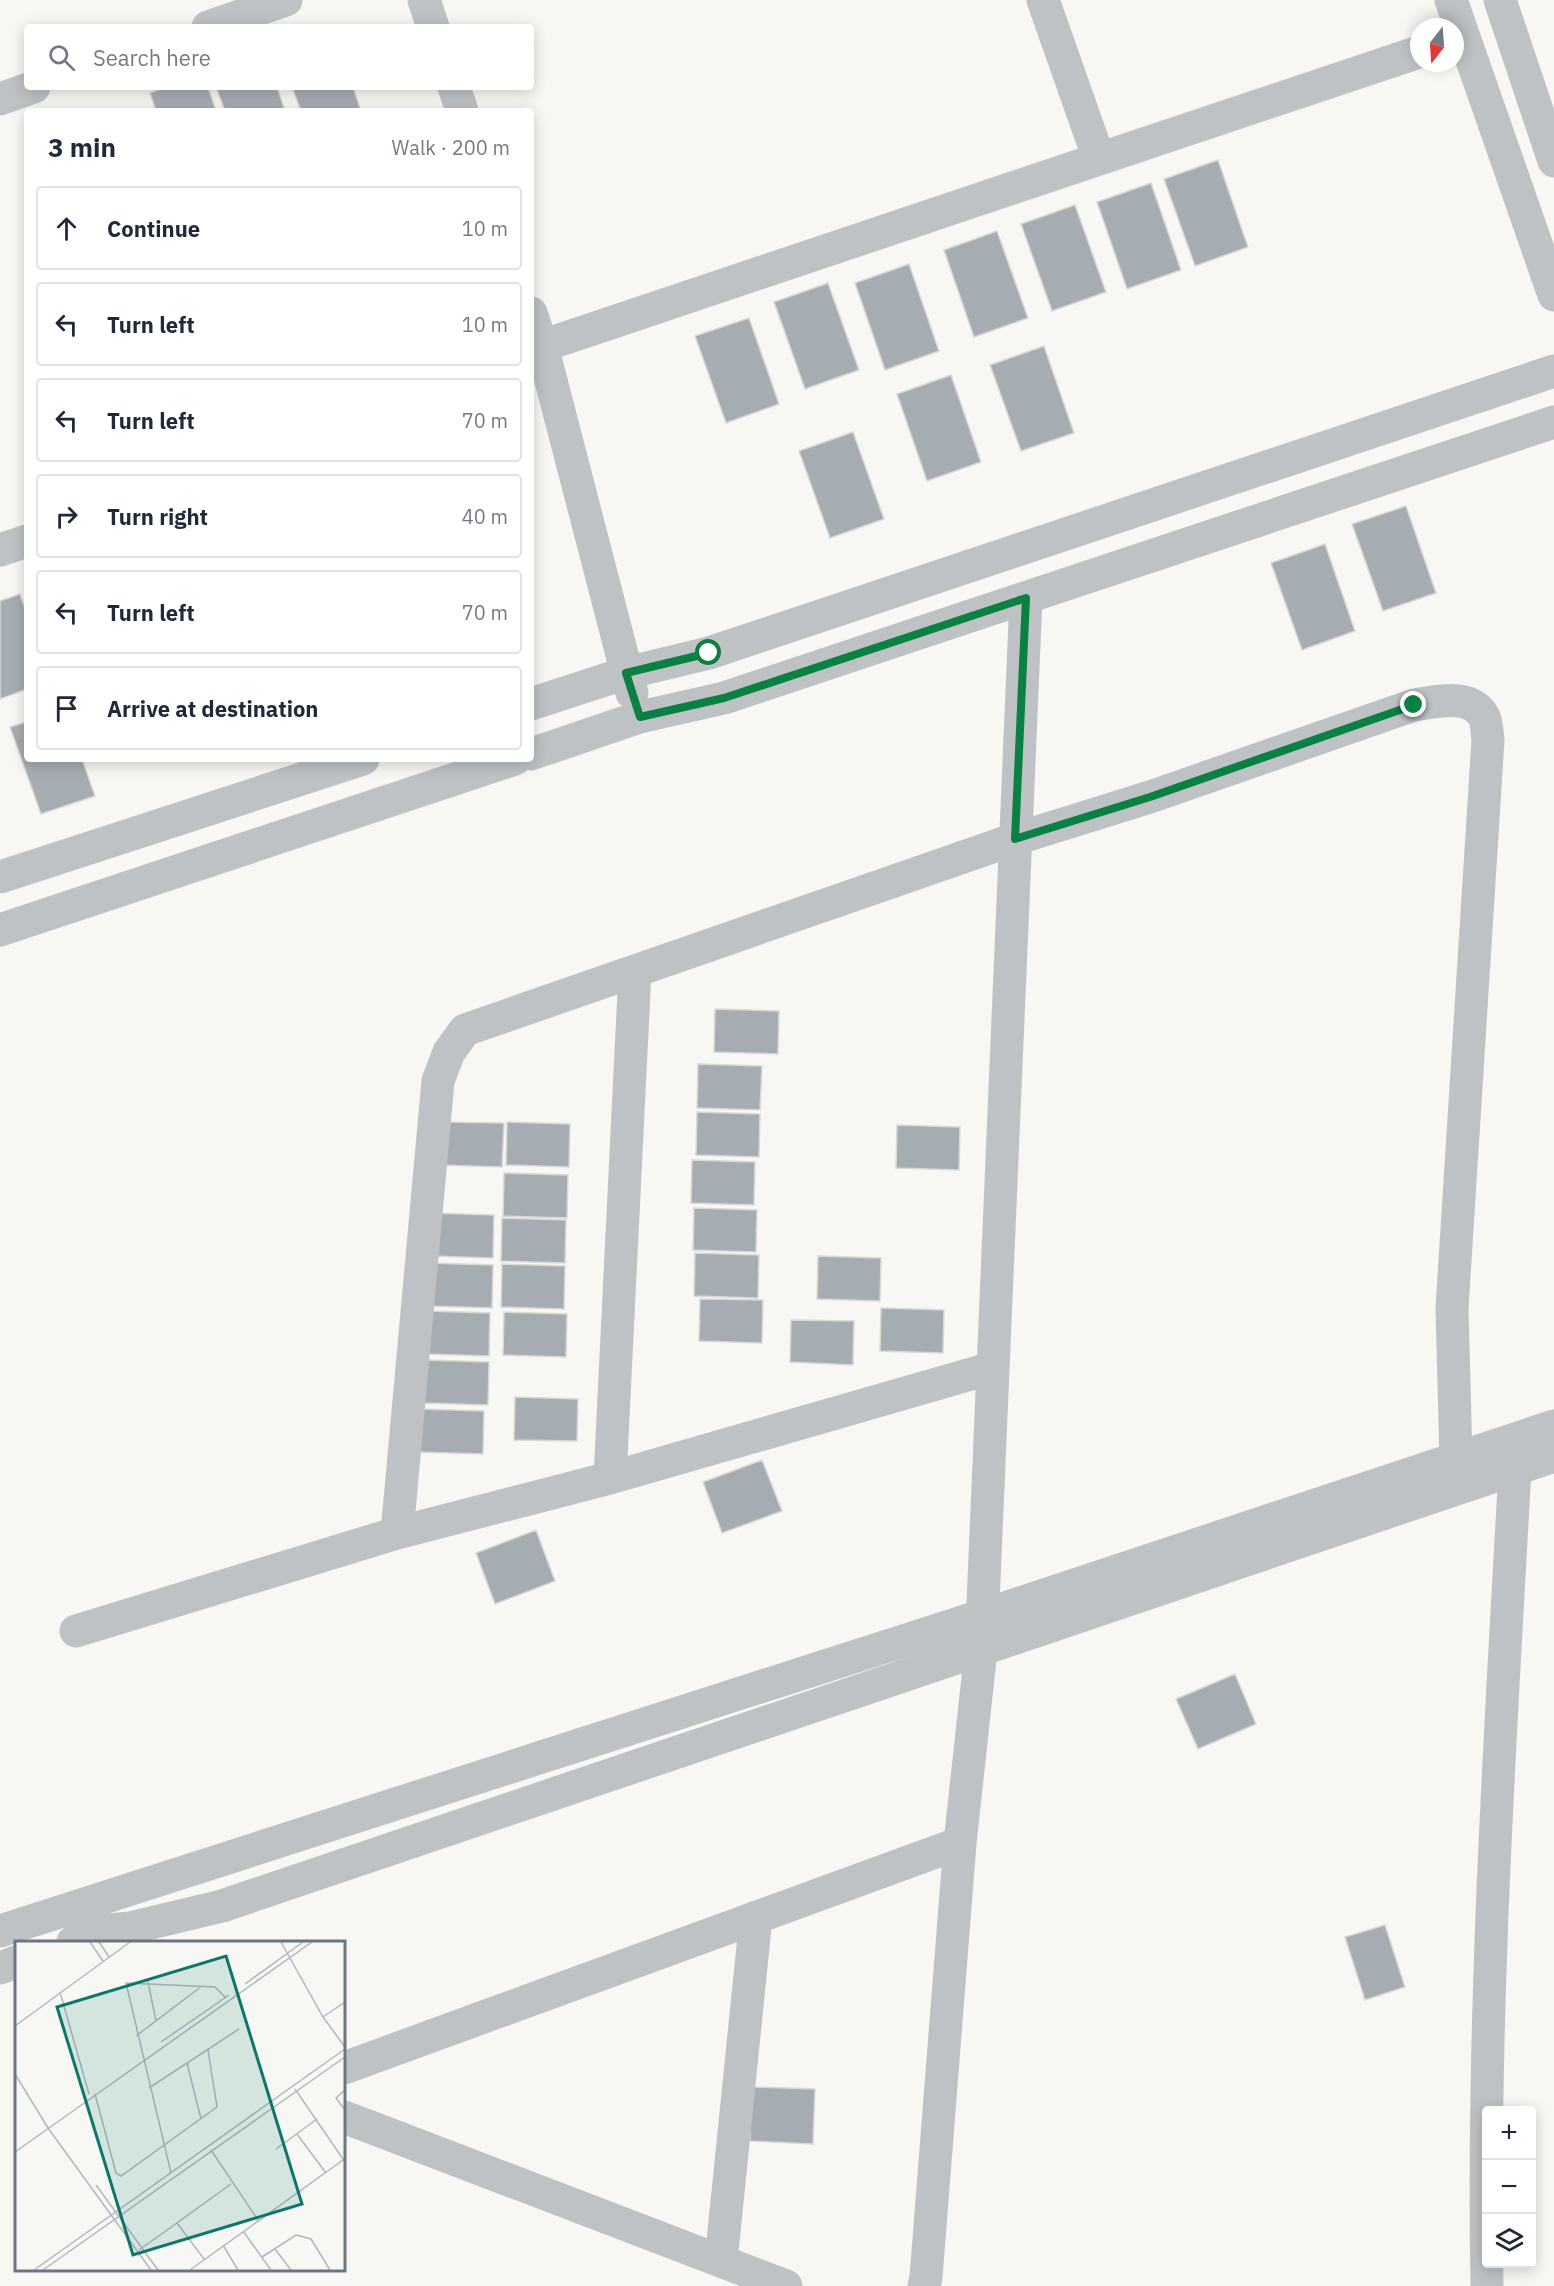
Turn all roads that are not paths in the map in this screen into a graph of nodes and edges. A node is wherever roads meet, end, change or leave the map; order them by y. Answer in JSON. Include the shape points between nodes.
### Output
{"nodes":[{"id":1,"x":286,"y":0,"type":"edge"},
{"id":2,"x":424,"y":0,"type":"edge"},
{"id":3,"x":1043,"y":0,"type":"edge"},
{"id":4,"x":1451,"y":0,"type":"edge"},
{"id":5,"x":1504,"y":11,"type":"edge"},
{"id":6,"x":1455,"y":18,"type":"edge"},
{"id":7,"x":217,"y":24,"type":"edge"},
{"id":8,"x":432,"y":24,"type":"edge"},
{"id":9,"x":1464,"y":36,"type":"edge"},
{"id":10,"x":1464,"y":50,"type":"edge"},
{"id":11,"x":1410,"y":55,"type":"edge"},
{"id":12,"x":26,"y":90,"type":"edge"},
{"id":13,"x":455,"y":90,"type":"edge"},
{"id":14,"x":0,"y":99,"type":"edge"},
{"id":15,"x":461,"y":108,"type":"edge"},
{"id":16,"x":1099,"y":159,"type":"junction"},
{"id":17,"x":1554,"y":161,"type":"edge"},
{"id":18,"x":1554,"y":295,"type":"edge"},
{"id":19,"x":534,"y":322,"type":"edge"},
{"id":20,"x":542,"y":346,"type":"junction"},
{"id":21,"x":1554,"y":371,"type":"edge"},
{"id":22,"x":1554,"y":422,"type":"edge"},
{"id":23,"x":24,"y":542,"type":"edge"},
{"id":24,"x":0,"y":550,"type":"edge"},
{"id":25,"x":1026,"y":598,"type":"junction"},
{"id":26,"x":626,"y":673,"type":"junction"},
{"id":27,"x":534,"y":703,"type":"edge"},
{"id":28,"x":640,"y":717,"type":"junction"},
{"id":29,"x":534,"y":753,"type":"edge"},
{"id":30,"x":354,"y":762,"type":"edge"},
{"id":31,"x":506,"y":762,"type":"edge"},
{"id":32,"x":1015,"y":839,"type":"junction"},
{"id":33,"x":0,"y":877,"type":"edge"},
{"id":34,"x":0,"y":930,"type":"edge"},
{"id":35,"x":635,"y":971,"type":"junction"},
{"id":36,"x":992,"y":1368,"type":"junction"},
{"id":37,"x":1554,"y":1426,"type":"edge"},
{"id":38,"x":1554,"y":1456,"type":"edge"},
{"id":39,"x":1456,"y":1460,"type":"junction"},
{"id":40,"x":1515,"y":1469,"type":"junction"},
{"id":41,"x":610,"y":1478,"type":"junction"},
{"id":42,"x":397,"y":1533,"type":"junction"},
{"id":43,"x":981,"y":1616,"type":"junction"},
{"id":44,"x":76,"y":1631,"type":"dead end"},
{"id":45,"x":981,"y":1650,"type":"junction"},
{"id":46,"x":960,"y":1843,"type":"junction"},
{"id":47,"x":756,"y":1917,"type":"junction"},
{"id":48,"x":0,"y":1931,"type":"edge"},
{"id":49,"x":111,"y":1936,"type":"edge"},
{"id":50,"x":79,"y":1941,"type":"edge"},
{"id":51,"x":15,"y":1962,"type":"edge"},
{"id":52,"x":0,"y":1968,"type":"edge"},
{"id":53,"x":345,"y":2068,"type":"edge"},
{"id":54,"x":345,"y":2117,"type":"edge"},
{"id":55,"x":721,"y":2261,"type":"junction"},
{"id":56,"x":786,"y":2286,"type":"edge"},
{"id":57,"x":924,"y":2286,"type":"edge"},
{"id":58,"x":1487,"y":2286,"type":"edge"}],
"edges":[{"from":1,"to":7,"type":"street"},
{"from":2,"to":8,"type":"street"},
{"from":3,"to":16,"type":"street"},
{"from":4,"to":6,"type":"street"},
{"from":5,"to":9,"type":"street"},
{"from":5,"to":17,"type":"street"},
{"from":10,"to":18,"type":"street"},
{"from":11,"to":16,"type":"street"},
{"from":12,"to":14,"type":"street"},
{"from":13,"to":15,"type":"street"},
{"from":16,"to":20,"type":"street"},
{"from":19,"to":20,"type":"street"},
{"from":20,"to":26,"type":"street"},
{"from":21,"to":26,"type":"street","via":[[709,653]]},
{"from":22,"to":25,"type":"street"},
{"from":23,"to":24,"type":"street"},
{"from":25,"to":28,"type":"street","via":[[724,698]]},
{"from":25,"to":32,"type":"street"},
{"from":26,"to":27,"type":"street"},
{"from":26,"to":28,"type":"street"},
{"from":28,"to":29,"type":"street"},
{"from":30,"to":33,"type":"street"},
{"from":31,"to":34,"type":"street"},
{"from":32,"to":35,"type":"street"},
{"from":32,"to":36,"type":"street"},
{"from":32,"to":39,"type":"street","via":[[1150,797],[1414,705],[1453,700],[1470,704],[1484,717],[1488,740],[1452,1308]]},
{"from":35,"to":41,"type":"street"},
{"from":35,"to":42,"type":"street","via":[[465,1030],[449,1052],[438,1081]]},
{"from":36,"to":41,"type":"street"},
{"from":36,"to":43,"type":"street"},
{"from":37,"to":39,"type":"street"},
{"from":38,"to":40,"type":"street"},
{"from":39,"to":43,"type":"street"},
{"from":40,"to":45,"type":"street"},
{"from":40,"to":58,"type":"street","via":[[1484,2163]]},
{"from":41,"to":42,"type":"street"},
{"from":42,"to":44,"type":"street"},
{"from":43,"to":45,"type":"street"},
{"from":43,"to":48,"type":"street"},
{"from":45,"to":46,"type":"street"},
{"from":45,"to":49,"type":"street","via":[[222,1906]]},
{"from":46,"to":47,"type":"street"},
{"from":46,"to":57,"type":"street"},
{"from":47,"to":53,"type":"street"},
{"from":47,"to":55,"type":"street"},
{"from":49,"to":50,"type":"street"},
{"from":51,"to":52,"type":"street"},
{"from":54,"to":55,"type":"street"},
{"from":55,"to":56,"type":"street"}]}
